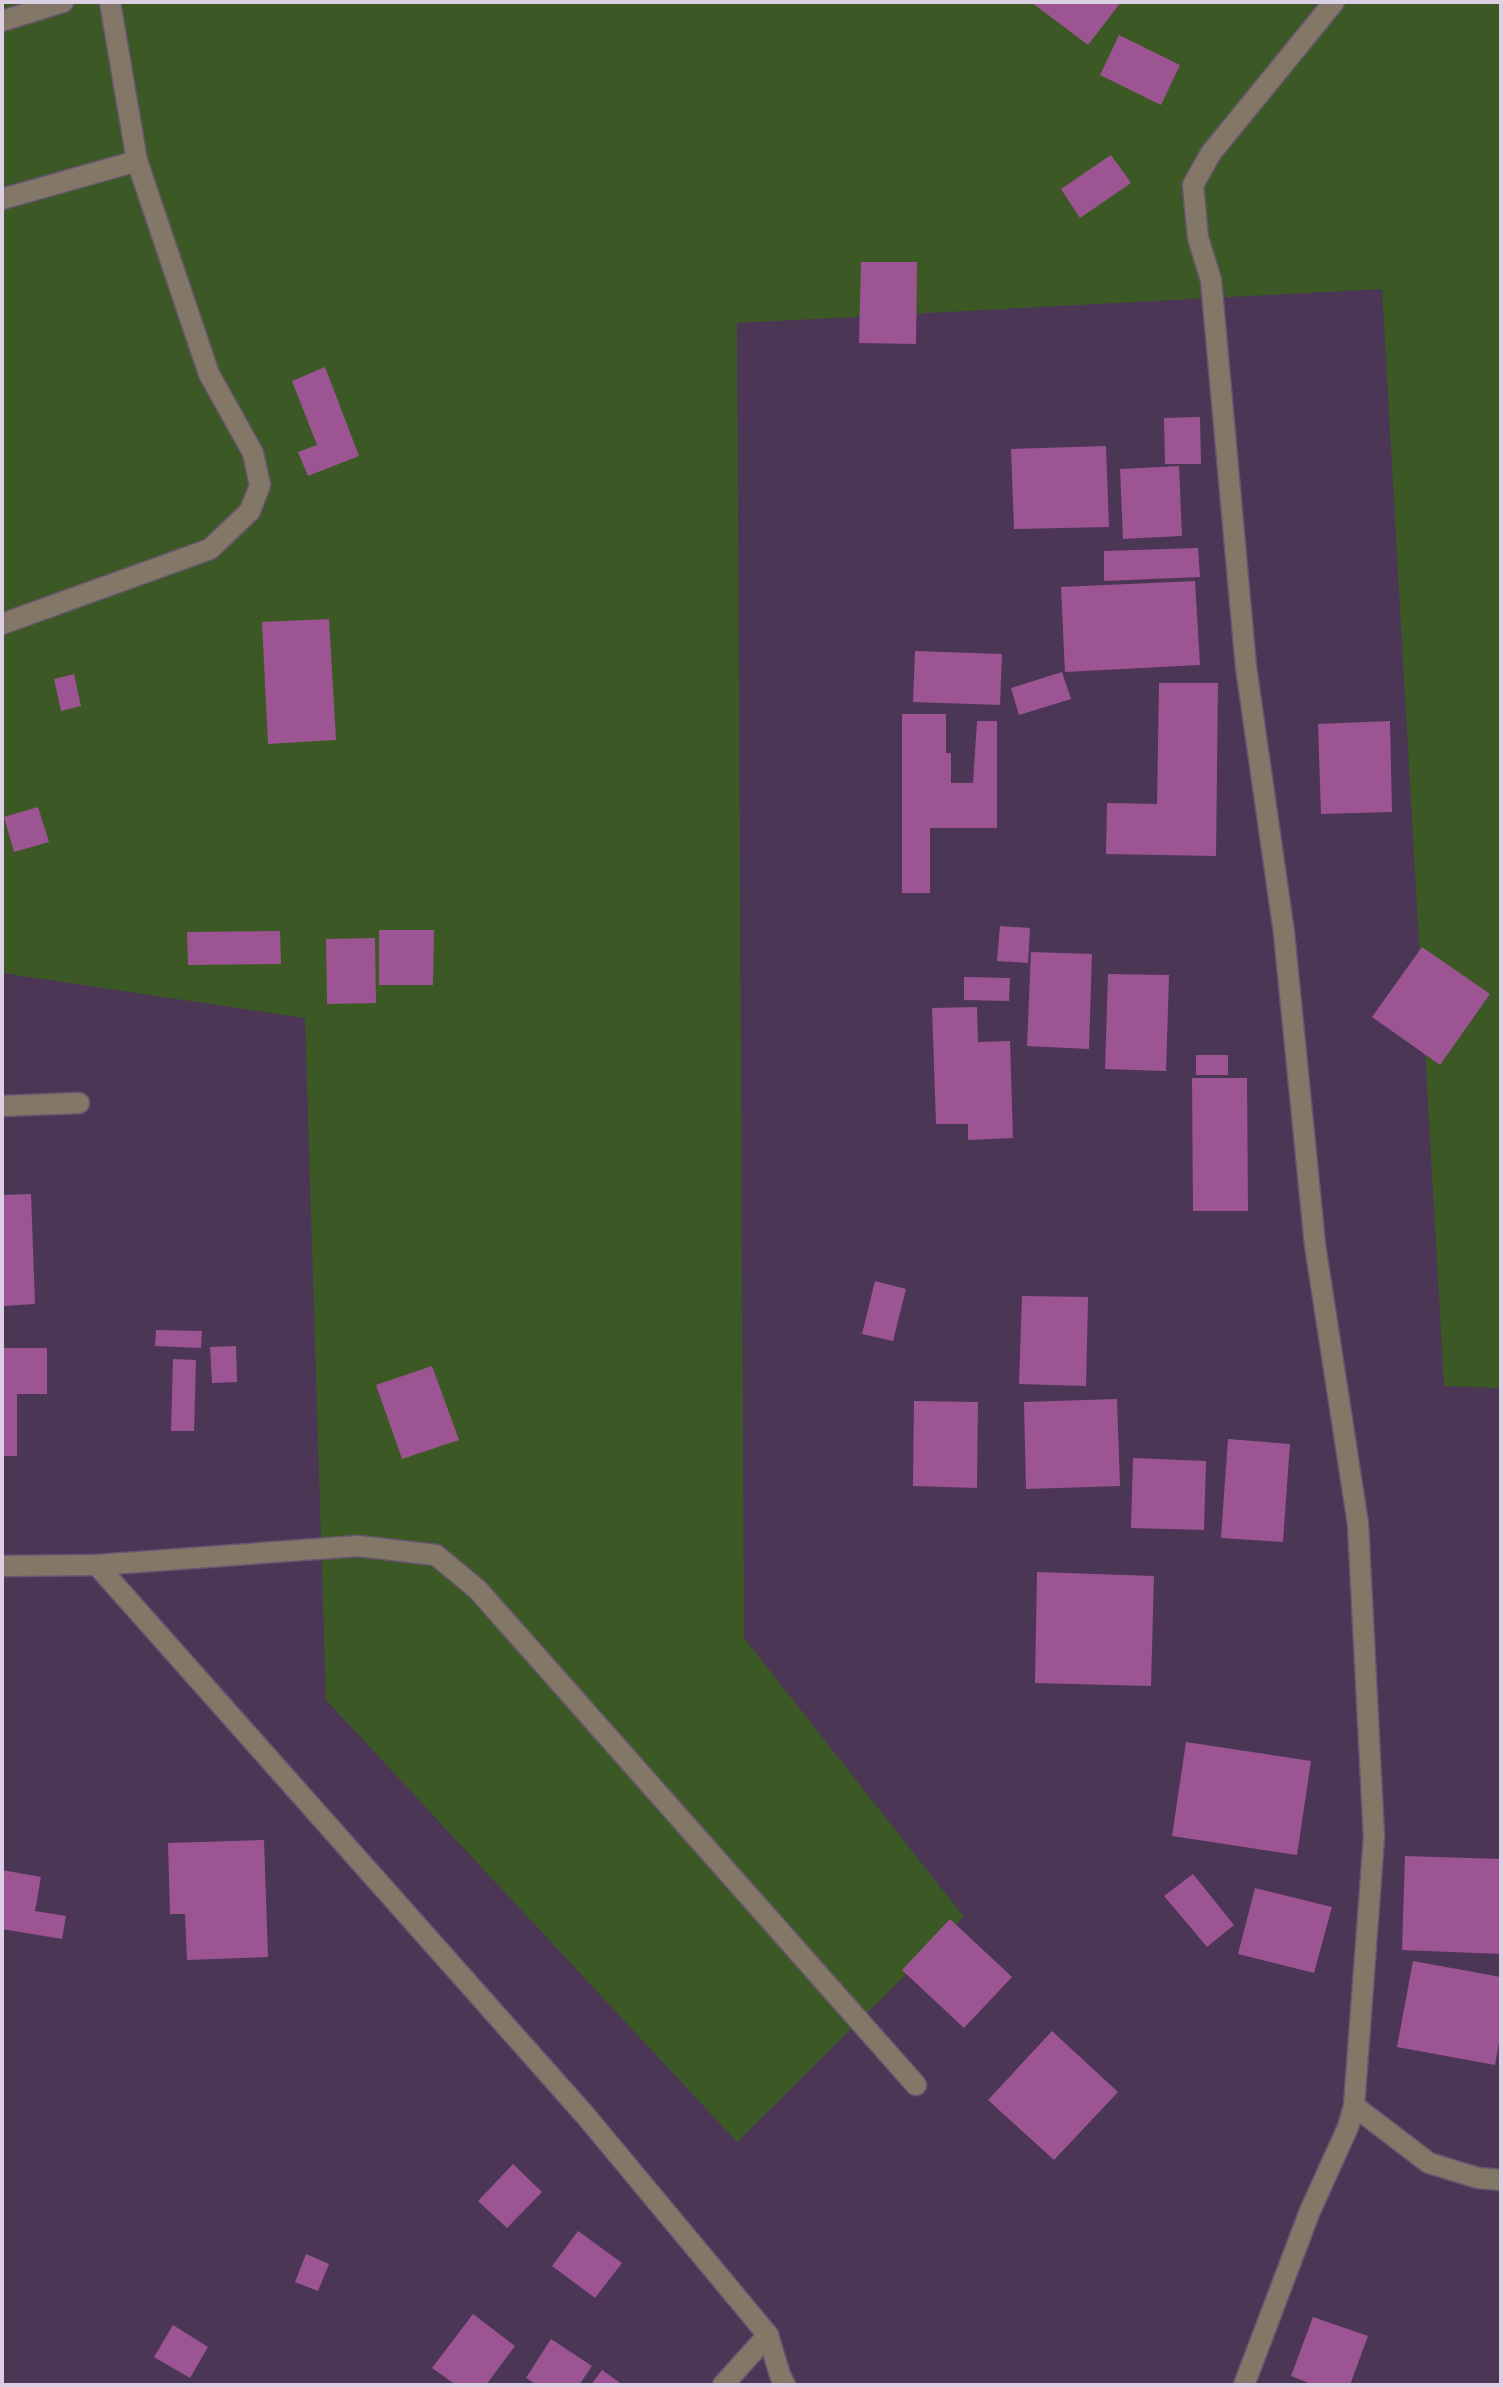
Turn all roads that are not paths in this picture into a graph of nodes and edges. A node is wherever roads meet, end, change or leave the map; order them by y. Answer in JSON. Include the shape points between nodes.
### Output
{"nodes":[{"id":1,"x":63,"y":2,"type":"edge"},
{"id":2,"x":110,"y":2,"type":"edge"},
{"id":3,"x":1334,"y":2,"type":"edge"},
{"id":4,"x":2,"y":21,"type":"edge"},
{"id":5,"x":137,"y":161,"type":"junction"},
{"id":6,"x":2,"y":199,"type":"edge"},
{"id":7,"x":2,"y":624,"type":"edge"},
{"id":8,"x":79,"y":1103,"type":"dead end"},
{"id":9,"x":2,"y":1106,"type":"edge"},
{"id":10,"x":97,"y":1565,"type":"junction"},
{"id":11,"x":2,"y":1566,"type":"edge"},
{"id":12,"x":916,"y":2085,"type":"dead end"},
{"id":13,"x":1354,"y":2106,"type":"junction"},
{"id":14,"x":1501,"y":2180,"type":"edge"},
{"id":15,"x":768,"y":2335,"type":"junction"},
{"id":16,"x":723,"y":2385,"type":"edge"},
{"id":17,"x":785,"y":2385,"type":"edge"},
{"id":18,"x":1244,"y":2385,"type":"edge"}],
"edges":[{"from":1,"to":4,"type":"street"},
{"from":2,"to":5,"type":"street"},
{"from":3,"to":13,"type":"street","via":[[1211,153],[1193,185],[1198,238],[1211,280],[1246,667],[1284,933],[1315,1245],[1358,1524],[1374,1837]]},
{"from":5,"to":6,"type":"street"},
{"from":5,"to":7,"type":"street","via":[[209,374],[253,453],[260,485],[250,511],[210,549]]},
{"from":8,"to":9,"type":"street"},
{"from":10,"to":11,"type":"street"},
{"from":10,"to":12,"type":"street","via":[[358,1546],[436,1555],[478,1590]]},
{"from":10,"to":15,"type":"street","via":[[585,2115]]},
{"from":13,"to":14,"type":"street","via":[[1429,2163]]},
{"from":13,"to":18,"type":"street"},
{"from":15,"to":16,"type":"street"},
{"from":15,"to":17,"type":"street"}]}
